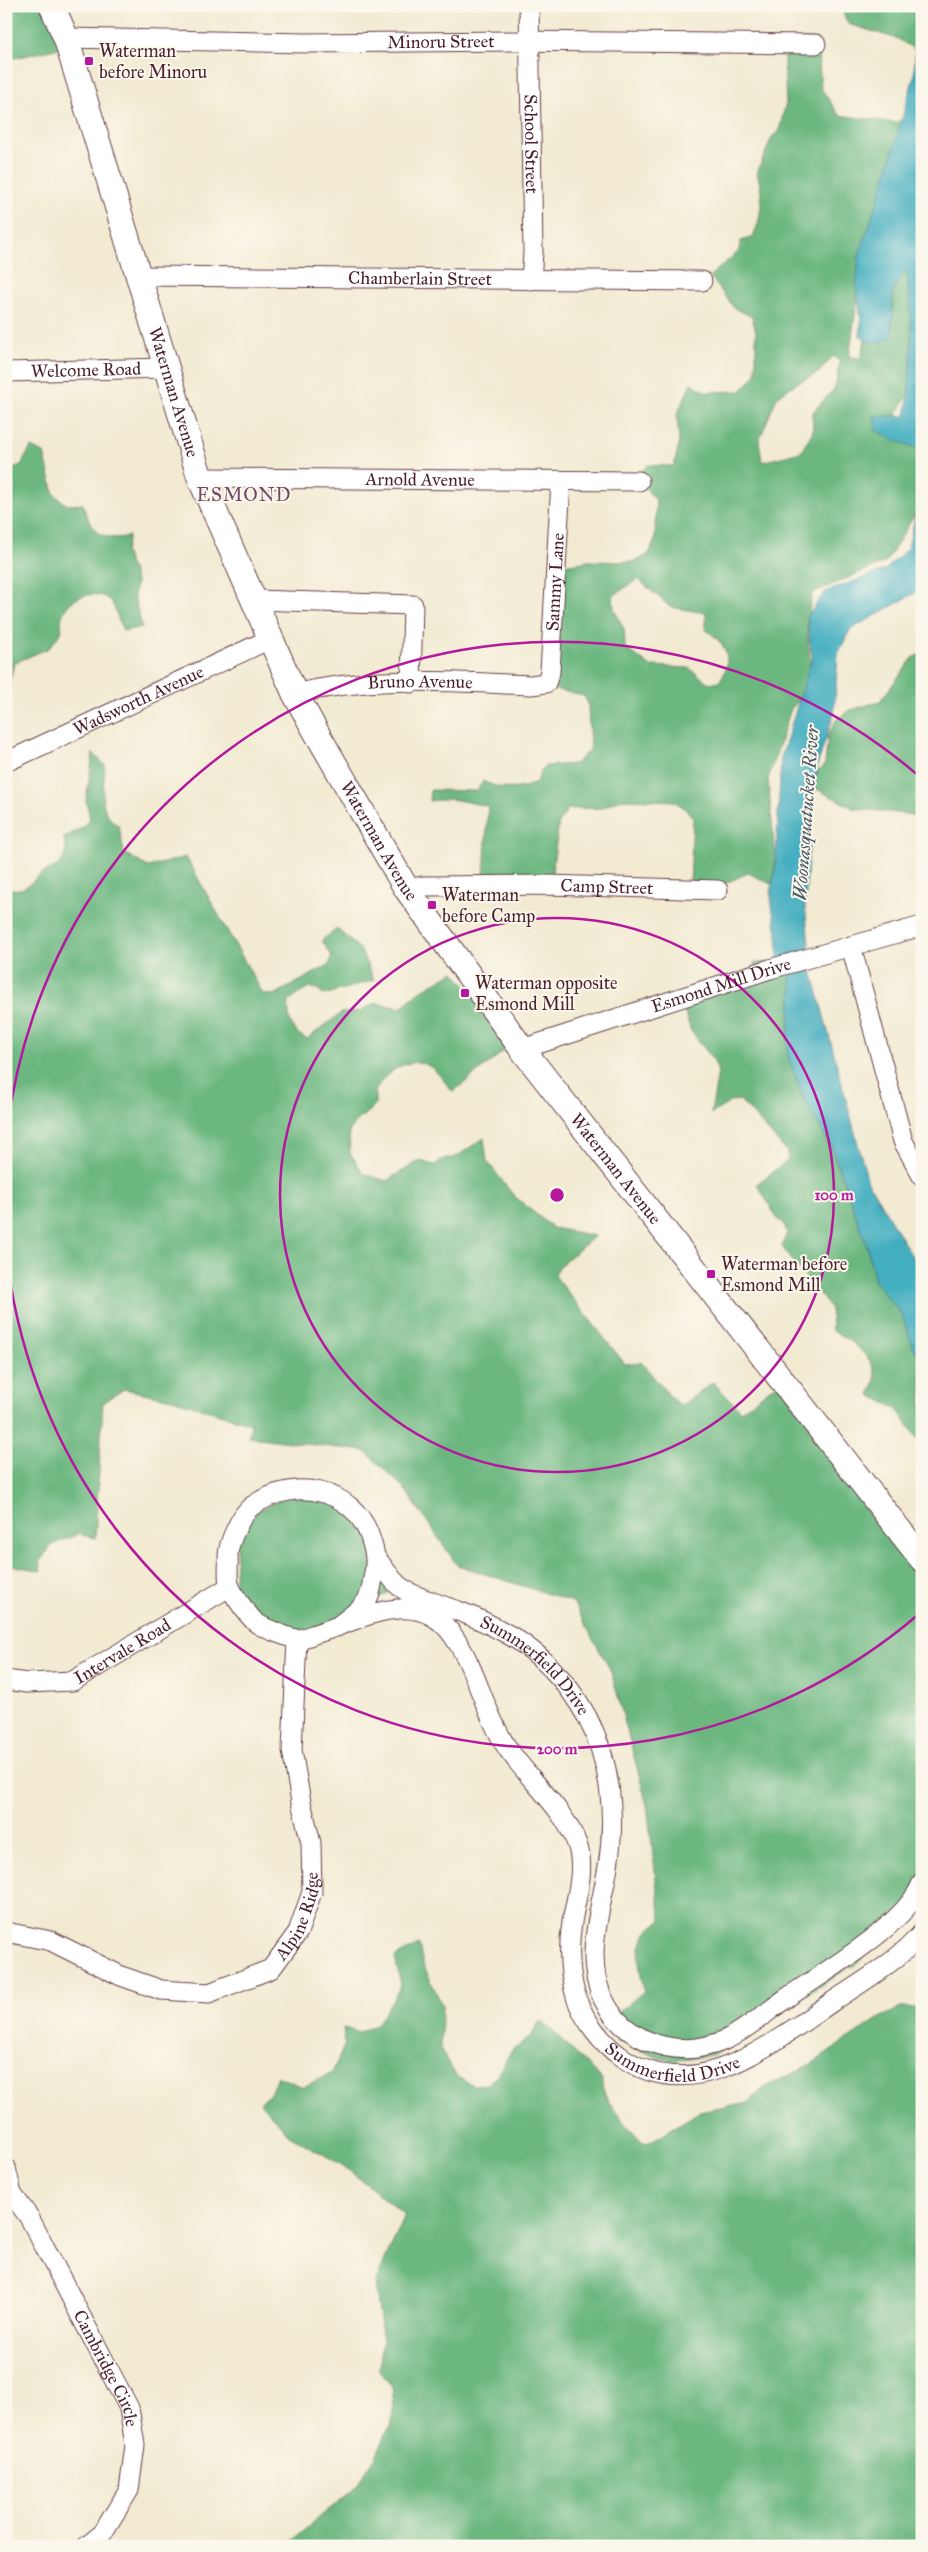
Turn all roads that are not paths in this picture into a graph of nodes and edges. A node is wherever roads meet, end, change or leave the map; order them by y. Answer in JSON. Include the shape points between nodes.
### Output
{"nodes":[{"id":1,"x":52,"y":6,"type":"edge"},
{"id":2,"x":529,"y":6,"type":"edge"},
{"id":3,"x":66,"y":38,"type":"junction"},
{"id":4,"x":530,"y":42,"type":"junction"},
{"id":5,"x":816,"y":44,"type":"dead end"},
{"id":6,"x":138,"y":276,"type":"junction"},
{"id":7,"x":531,"y":280,"type":"junction"},
{"id":8,"x":702,"y":280,"type":"dead end"},
{"id":9,"x":166,"y":368,"type":"junction"},
{"id":10,"x":6,"y":372,"type":"edge"},
{"id":11,"x":200,"y":478,"type":"junction"},
{"id":12,"x":639,"y":481,"type":"dead end"},
{"id":13,"x":561,"y":482,"type":"junction"},
{"id":14,"x":255,"y":600,"type":"junction"},
{"id":15,"x":272,"y":638,"type":"junction"},
{"id":16,"x":411,"y":683,"type":"junction"},
{"id":17,"x":546,"y":684,"type":"joint"},
{"id":18,"x":295,"y":694,"type":"junction"},
{"id":19,"x":6,"y":762,"type":"edge"},
{"id":20,"x":406,"y":888,"type":"junction"},
{"id":21,"x":718,"y":890,"type":"dead end"},
{"id":22,"x":922,"y":926,"type":"edge"},
{"id":23,"x":851,"y":946,"type":"junction"},
{"id":24,"x":522,"y":1049,"type":"junction"},
{"id":25,"x":922,"y":1176,"type":"edge"},
{"id":26,"x":922,"y":1559,"type":"edge"},
{"id":27,"x":378,"y":1560,"type":"junction"},
{"id":28,"x":229,"y":1587,"type":"junction"},
{"id":29,"x":337,"y":1627,"type":"junction"},
{"id":30,"x":297,"y":1639,"type":"junction"},
{"id":31,"x":6,"y":1680,"type":"edge"},
{"id":32,"x":922,"y":1883,"type":"edge"},
{"id":33,"x":579,"y":1890,"type":"junction"},
{"id":34,"x":604,"y":1890,"type":"junction"},
{"id":35,"x":6,"y":1932,"type":"edge"},
{"id":36,"x":922,"y":1932,"type":"edge"},
{"id":37,"x":862,"y":1945,"type":"junction"},
{"id":38,"x":880,"y":1968,"type":"junction"},
{"id":39,"x":6,"y":2168,"type":"edge"},
{"id":40,"x":8,"y":2192,"type":"edge"},
{"id":41,"x":87,"y":2546,"type":"edge"}],
"edges":[{"from":1,"to":3,"type":"main road","name":"Waterman Avenue"},
{"from":2,"to":4,"type":"street","name":"School Street"},
{"from":3,"to":4,"type":"street","name":"Minoru Street","via":[[306,43]]},
{"from":3,"to":6,"type":"main road","name":"Waterman Avenue"},
{"from":4,"to":5,"type":"street","name":"Minoru Street"},
{"from":4,"to":7,"type":"street","name":"School Street"},
{"from":6,"to":7,"type":"street","name":"Chamberlain Street"},
{"from":6,"to":9,"type":"main road","name":"Waterman Avenue"},
{"from":7,"to":8,"type":"street","name":"Chamberlain Street"},
{"from":9,"to":10,"type":"street","name":"Welcome Road"},
{"from":9,"to":11,"type":"main road","name":"Waterman Avenue"},
{"from":11,"to":13,"type":"street","name":"Arnold Avenue"},
{"from":11,"to":14,"type":"main road","name":"Waterman Avenue"},
{"from":12,"to":13,"type":"street","name":"Arnold Avenue"},
{"from":13,"to":17,"type":"street","name":"Sammy Lane","via":[[550,672]]},
{"from":14,"to":15,"type":"main road","name":"Waterman Avenue"},
{"from":14,"to":16,"type":"street","via":[[413,606]]},
{"from":15,"to":18,"type":"main road","name":"Waterman Avenue"},
{"from":15,"to":19,"type":"street","name":"Wadsworth Avenue"},
{"from":16,"to":17,"type":"street","name":"Bruno Avenue"},
{"from":16,"to":18,"type":"street","name":"Bruno Avenue","via":[[325,687]]},
{"from":18,"to":20,"type":"main road","name":"Waterman Avenue"},
{"from":20,"to":21,"type":"street","name":"Camp Street","via":[[548,885]]},
{"from":20,"to":24,"type":"main road","name":"Waterman Avenue"},
{"from":22,"to":23,"type":"street","name":"Esmond Mill Drive"},
{"from":23,"to":24,"type":"street","name":"Esmond Mill Drive"},
{"from":23,"to":25,"type":"street","via":[[903,1141]]},
{"from":24,"to":26,"type":"main road","name":"Waterman Avenue"},
{"from":27,"to":28,"type":"street","via":[[364,1520],[330,1493],[288,1489],[250,1508],[245,1515],[228,1544]]},
{"from":27,"to":29,"type":"street","via":[[368,1600]]},
{"from":27,"to":34,"type":"street","name":"Summerfield Drive","via":[[399,1586],[501,1630],[540,1657],[567,1686],[587,1717],[600,1746],[608,1778],[611,1835]]},
{"from":28,"to":30,"type":"street","via":[[255,1623]]},
{"from":28,"to":31,"type":"street","name":"Intervale Road","via":[[73,1681],[27,1683]]},
{"from":29,"to":30,"type":"street"},
{"from":29,"to":33,"type":"street","name":"Summerfield Drive","via":[[384,1609],[405,1607],[434,1617],[454,1635],[505,1745],[556,1808],[578,1845]]},
{"from":30,"to":35,"type":"street","name":"Alpine Ridge","via":[[292,1750],[311,1843],[312,1892],[298,1932],[271,1970],[209,1993],[161,1990],[121,1976],[51,1942]]},
{"from":32,"to":37,"type":"street","name":"Summerfield Drive","via":[[906,1909]]},
{"from":33,"to":34,"type":"street"},
{"from":33,"to":38,"type":"street","name":"Summerfield Drive","via":[[570,1939],[571,1970],[578,2001],[595,2031],[611,2049],[629,2062],[652,2072],[679,2076],[701,2074],[741,2060],[780,2038]]},
{"from":34,"to":37,"type":"street","name":"Summerfield Drive","via":[[594,1945],[598,1985],[606,2006],[620,2024],[636,2036],[657,2045],[697,2048],[730,2038]]},
{"from":36,"to":38,"type":"street","name":"Summerfield Drive"},
{"from":37,"to":38,"type":"street"},
{"from":39,"to":40,"type":"street","name":"Cambridge Circle"},
{"from":40,"to":41,"type":"street","name":"Cambridge Circle","via":[[29,2217],[129,2408],[135,2445],[129,2490],[102,2534]]}]}
